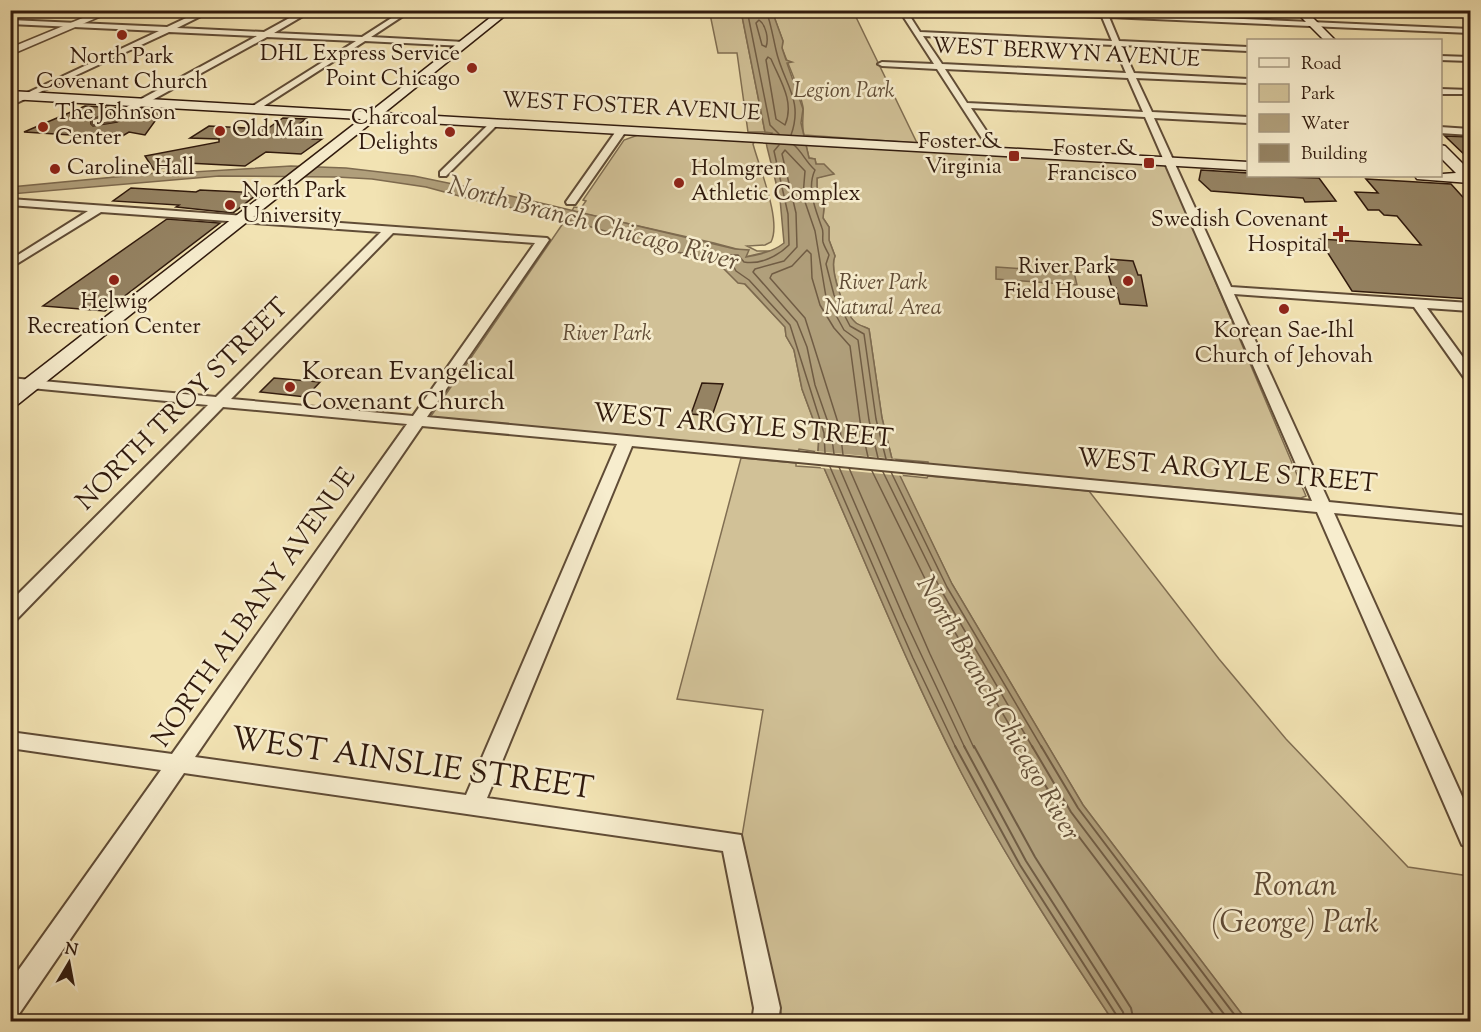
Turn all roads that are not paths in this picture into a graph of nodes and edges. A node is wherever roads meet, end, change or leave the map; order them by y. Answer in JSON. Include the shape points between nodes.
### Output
{"nodes":[{"id":1,"x":111,"y":10,"type":"edge"},
{"id":2,"x":210,"y":10,"type":"edge"},
{"id":3,"x":310,"y":10,"type":"edge"},
{"id":4,"x":409,"y":10,"type":"edge"},
{"id":5,"x":507,"y":10,"type":"edge"},
{"id":6,"x":902,"y":10,"type":"edge"},
{"id":7,"x":983,"y":10,"type":"edge"},
{"id":8,"x":1299,"y":10,"type":"edge"},
{"id":9,"x":1103,"y":13,"type":"edge"},
{"id":10,"x":10,"y":22,"type":"edge"},
{"id":11,"x":1314,"y":24,"type":"junction"},
{"id":12,"x":75,"y":25,"type":"junction"},
{"id":13,"x":169,"y":30,"type":"junction"},
{"id":14,"x":1470,"y":31,"type":"edge"},
{"id":15,"x":267,"y":34,"type":"junction"},
{"id":16,"x":919,"y":34,"type":"junction"},
{"id":17,"x":364,"y":39,"type":"junction"},
{"id":18,"x":1329,"y":39,"type":"edge"},
{"id":19,"x":1117,"y":43,"type":"junction"},
{"id":20,"x":464,"y":44,"type":"junction"},
{"id":21,"x":1247,"y":49,"type":"edge"},
{"id":22,"x":10,"y":52,"type":"edge"},
{"id":23,"x":1442,"y":58,"type":"edge"},
{"id":24,"x":1470,"y":59,"type":"edge"},
{"id":25,"x":882,"y":63,"type":"dead end"},
{"id":26,"x":938,"y":66,"type":"junction"},
{"id":27,"x":1131,"y":76,"type":"junction"},
{"id":28,"x":1247,"y":81,"type":"edge"},
{"id":29,"x":1442,"y":91,"type":"edge"},
{"id":30,"x":1470,"y":92,"type":"edge"},
{"id":31,"x":10,"y":94,"type":"edge"},
{"id":32,"x":28,"y":96,"type":"junction"},
{"id":33,"x":142,"y":102,"type":"junction"},
{"id":34,"x":10,"y":104,"type":"edge"},
{"id":35,"x":964,"y":105,"type":"junction"},
{"id":36,"x":256,"y":108,"type":"junction"},
{"id":37,"x":1149,"y":114,"type":"junction"},
{"id":38,"x":373,"y":115,"type":"junction"},
{"id":39,"x":1247,"y":120,"type":"edge"},
{"id":40,"x":96,"y":122,"type":"dead end"},
{"id":41,"x":496,"y":122,"type":"junction"},
{"id":42,"x":620,"y":129,"type":"junction"},
{"id":43,"x":1442,"y":130,"type":"edge"},
{"id":44,"x":1470,"y":132,"type":"edge"},
{"id":45,"x":988,"y":141,"type":"dead end"},
{"id":46,"x":1442,"y":151,"type":"edge"},
{"id":47,"x":1169,"y":161,"type":"junction"},
{"id":48,"x":1247,"y":165,"type":"edge"},
{"id":49,"x":443,"y":174,"type":"dead end"},
{"id":50,"x":1442,"y":177,"type":"edge"},
{"id":51,"x":1470,"y":178,"type":"edge"},
{"id":52,"x":10,"y":202,"type":"edge"},
{"id":53,"x":571,"y":202,"type":"dead end"},
{"id":54,"x":99,"y":208,"type":"junction"},
{"id":55,"x":242,"y":218,"type":"junction"},
{"id":56,"x":390,"y":229,"type":"junction"},
{"id":57,"x":10,"y":265,"type":"edge"},
{"id":58,"x":1227,"y":290,"type":"junction"},
{"id":59,"x":1418,"y":304,"type":"junction"},
{"id":60,"x":1470,"y":307,"type":"edge"},
{"id":61,"x":1470,"y":376,"type":"edge"},
{"id":62,"x":10,"y":382,"type":"edge"},
{"id":63,"x":32,"y":384,"type":"junction"},
{"id":64,"x":10,"y":401,"type":"edge"},
{"id":65,"x":219,"y":402,"type":"junction"},
{"id":66,"x":418,"y":422,"type":"junction"},
{"id":67,"x":626,"y":442,"type":"junction"},
{"id":68,"x":1323,"y":507,"type":"junction"},
{"id":69,"x":1470,"y":521,"type":"edge"},
{"id":70,"x":10,"y":614,"type":"edge"},
{"id":71,"x":10,"y":740,"type":"edge"},
{"id":72,"x":179,"y":764,"type":"junction"},
{"id":73,"x":473,"y":805,"type":"junction"},
{"id":74,"x":1470,"y":835,"type":"edge"},
{"id":75,"x":10,"y":1005,"type":"edge"},
{"id":76,"x":765,"y":1022,"type":"edge"}],
"edges":[{"from":1,"to":12,"type":"street"},
{"from":2,"to":13,"type":"street"},
{"from":3,"to":15,"type":"street"},
{"from":4,"to":17,"type":"street"},
{"from":5,"to":20,"type":"main road"},
{"from":6,"to":16,"type":"street"},
{"from":7,"to":9,"type":"street"},
{"from":8,"to":11,"type":"main road"},
{"from":9,"to":11,"type":"street"},
{"from":9,"to":19,"type":"street"},
{"from":10,"to":12,"type":"street"},
{"from":11,"to":14,"type":"street"},
{"from":11,"to":18,"type":"main road"},
{"from":12,"to":13,"type":"street"},
{"from":12,"to":22,"type":"street"},
{"from":13,"to":15,"type":"street"},
{"from":13,"to":32,"type":"street"},
{"from":15,"to":17,"type":"street"},
{"from":15,"to":33,"type":"street"},
{"from":16,"to":19,"type":"street"},
{"from":16,"to":26,"type":"street"},
{"from":17,"to":20,"type":"street"},
{"from":17,"to":36,"type":"street"},
{"from":19,"to":21,"type":"street"},
{"from":19,"to":27,"type":"street"},
{"from":20,"to":38,"type":"main road"},
{"from":23,"to":24,"type":"street"},
{"from":25,"to":26,"type":"street","name":"WEST BERWYN AVENUE"},
{"from":26,"to":27,"type":"street","name":"WEST BERWYN AVENUE"},
{"from":26,"to":35,"type":"street"},
{"from":27,"to":28,"type":"street","name":"WEST BERWYN AVENUE"},
{"from":27,"to":37,"type":"street"},
{"from":29,"to":30,"type":"street"},
{"from":31,"to":32,"type":"main road","name":"WEST FOSTER AVENUE"},
{"from":32,"to":33,"type":"main road","name":"WEST FOSTER AVENUE"},
{"from":32,"to":34,"type":"street"},
{"from":33,"to":36,"type":"main road","name":"WEST FOSTER AVENUE"},
{"from":33,"to":40,"type":"street"},
{"from":35,"to":37,"type":"street"},
{"from":35,"to":45,"type":"street"},
{"from":36,"to":38,"type":"main road","name":"WEST FOSTER AVENUE"},
{"from":37,"to":39,"type":"street"},
{"from":37,"to":47,"type":"street"},
{"from":38,"to":41,"type":"main road","name":"WEST FOSTER AVENUE"},
{"from":38,"to":55,"type":"main road"},
{"from":41,"to":42,"type":"main road","name":"WEST FOSTER AVENUE"},
{"from":41,"to":49,"type":"street"},
{"from":42,"to":47,"type":"main road","name":"WEST FOSTER AVENUE"},
{"from":42,"to":53,"type":"street"},
{"from":43,"to":44,"type":"street"},
{"from":46,"to":51,"type":"main road"},
{"from":47,"to":48,"type":"main road","name":"WEST FOSTER AVENUE"},
{"from":47,"to":58,"type":"street"},
{"from":50,"to":51,"type":"main road"},
{"from":52,"to":54,"type":"street"},
{"from":54,"to":55,"type":"street"},
{"from":54,"to":57,"type":"street"},
{"from":55,"to":56,"type":"street"},
{"from":55,"to":63,"type":"main road"},
{"from":56,"to":65,"type":"street","name":"NORTH TROY STREET"},
{"from":56,"to":66,"type":"street","name":"NORTH ALBANY AVENUE","via":[[543,240]]},
{"from":58,"to":59,"type":"street"},
{"from":58,"to":68,"type":"street"},
{"from":59,"to":60,"type":"street"},
{"from":59,"to":61,"type":"street"},
{"from":62,"to":63,"type":"street","name":"WEST ARGYLE STREET"},
{"from":63,"to":64,"type":"main road"},
{"from":63,"to":65,"type":"street","name":"WEST ARGYLE STREET"},
{"from":65,"to":66,"type":"street","name":"WEST ARGYLE STREET"},
{"from":65,"to":70,"type":"street","name":"NORTH TROY STREET"},
{"from":66,"to":67,"type":"street","name":"WEST ARGYLE STREET"},
{"from":66,"to":72,"type":"street","name":"NORTH ALBANY AVENUE"},
{"from":67,"to":68,"type":"street","name":"WEST ARGYLE STREET"},
{"from":67,"to":73,"type":"street"},
{"from":68,"to":69,"type":"street","name":"WEST ARGYLE STREET"},
{"from":68,"to":74,"type":"street"},
{"from":71,"to":72,"type":"street","name":"WEST AINSLIE STREET"},
{"from":72,"to":73,"type":"street","name":"WEST AINSLIE STREET"},
{"from":72,"to":75,"type":"street","name":"NORTH ALBANY AVENUE"},
{"from":73,"to":76,"type":"street","name":"WEST AINSLIE STREET","via":[[733,842],[767,1008]]}]}
